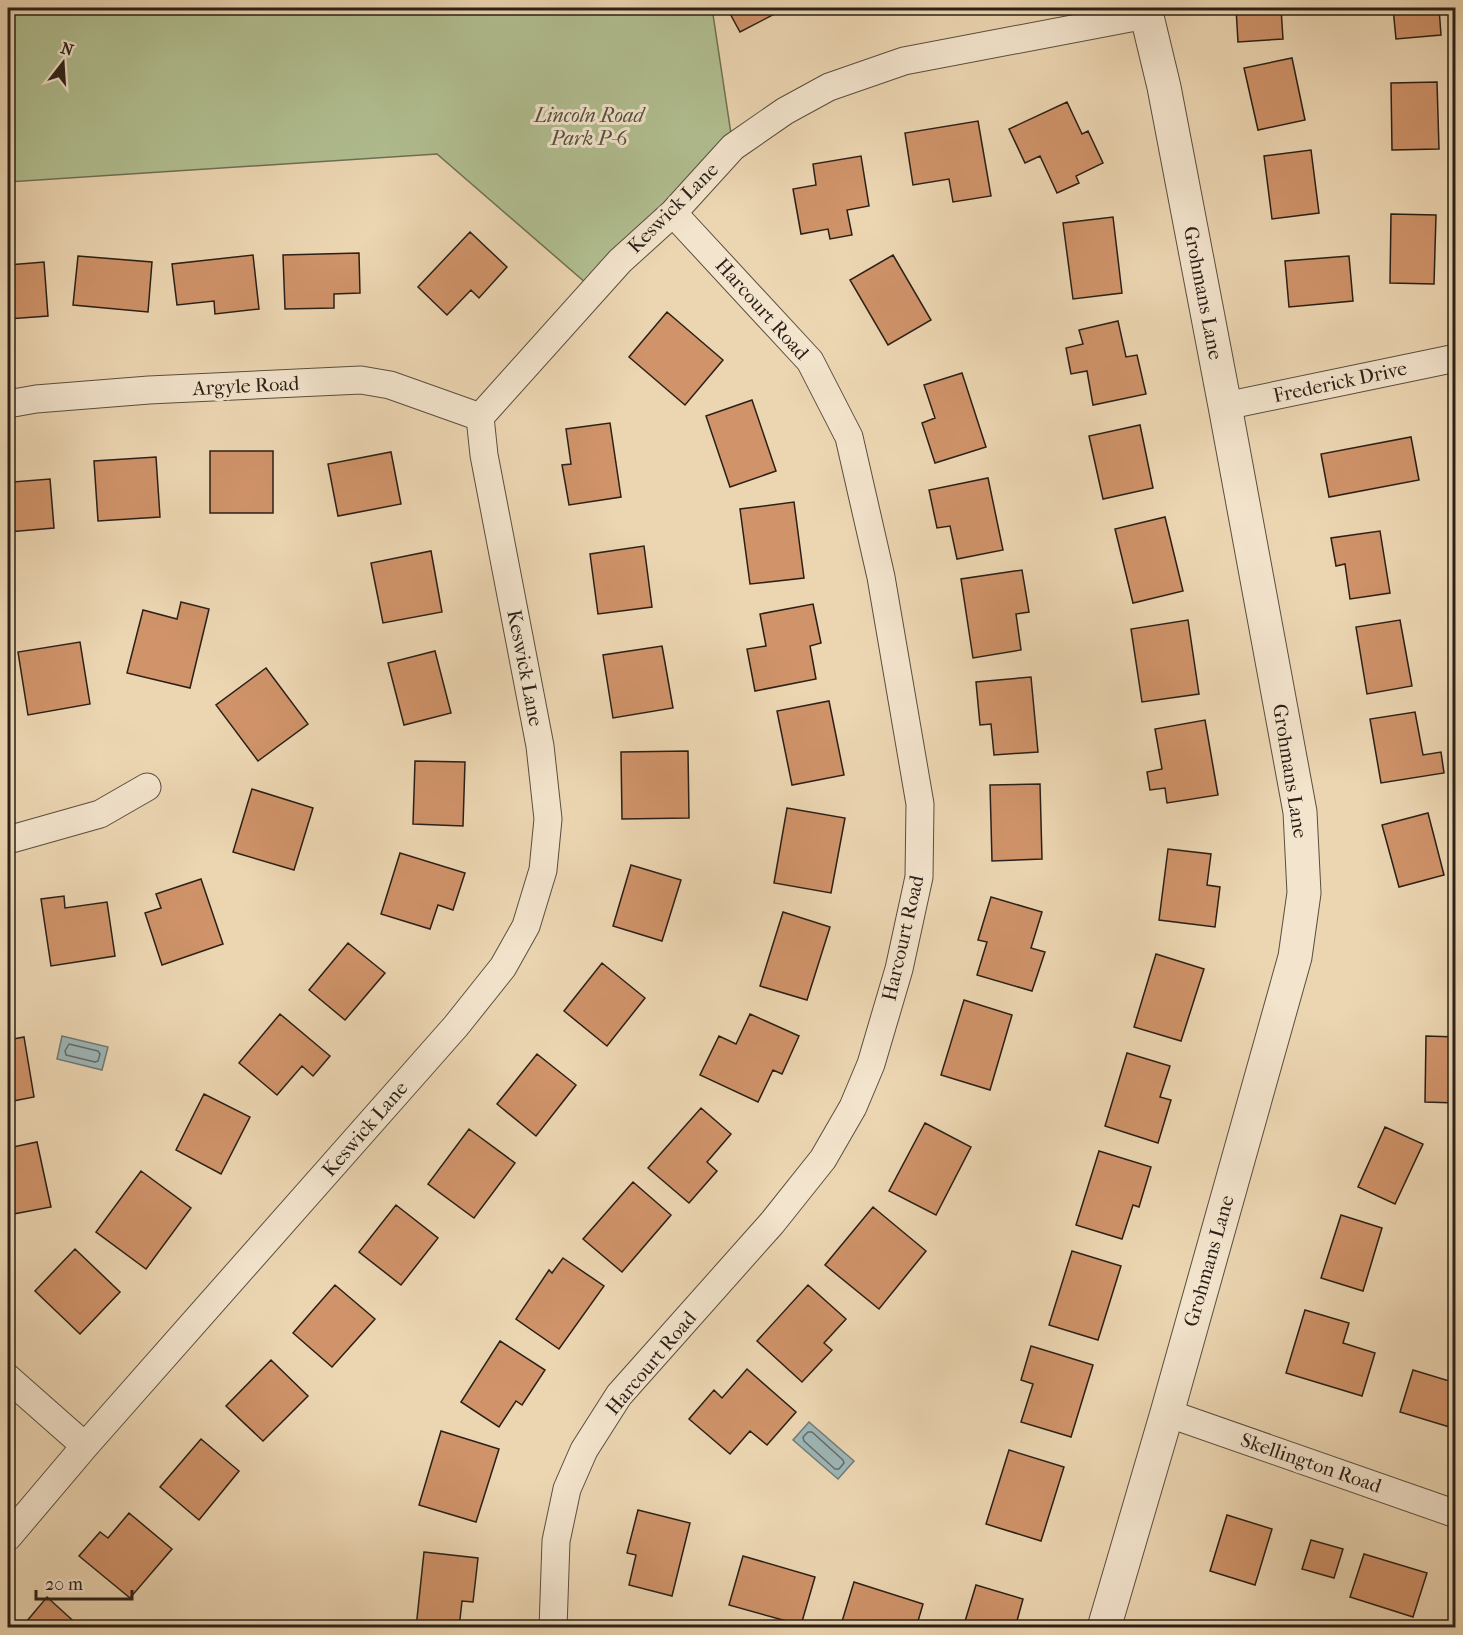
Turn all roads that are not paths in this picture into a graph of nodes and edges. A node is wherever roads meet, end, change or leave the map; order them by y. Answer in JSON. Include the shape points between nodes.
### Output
{"nodes":[{"id":1,"x":1145,"y":11,"type":"edge"},
{"id":2,"x":673,"y":213,"type":"junction"},
{"id":3,"x":1455,"y":358,"type":"edge"},
{"id":4,"x":8,"y":404,"type":"edge"},
{"id":5,"x":1225,"y":406,"type":"junction"},
{"id":6,"x":480,"y":417,"type":"junction"},
{"id":7,"x":147,"y":787,"type":"dead end"},
{"id":8,"x":8,"y":840,"type":"edge"},
{"id":9,"x":8,"y":1378,"type":"edge"},
{"id":10,"x":1167,"y":1413,"type":"junction"},
{"id":11,"x":85,"y":1446,"type":"junction"},
{"id":12,"x":1455,"y":1514,"type":"edge"},
{"id":13,"x":8,"y":1537,"type":"edge"},
{"id":14,"x":553,"y":1628,"type":"edge"},
{"id":15,"x":1104,"y":1628,"type":"edge"}],
"edges":[{"from":1,"to":2,"type":"street","name":"Keswick Lane","via":[[904,61],[829,87],[784,111],[733,147]]},
{"from":1,"to":5,"type":"street","name":"Grohmans Lane","via":[[1164,87]]},
{"from":2,"to":6,"type":"street","name":"Keswick Lane","via":[[620,261]]},
{"from":2,"to":14,"type":"street","name":"Harcourt Road","via":[[810,361],[849,437],[881,577],[920,804],[919,877],[899,969],[871,1064],[853,1107],[823,1159],[772,1223],[619,1395],[584,1450],[567,1489],[556,1541]]},
{"from":3,"to":5,"type":"street","name":"Frederick Drive"},
{"from":4,"to":6,"type":"street","name":"Argyle Road","via":[[149,390],[361,380],[390,385]]},
{"from":5,"to":10,"type":"street","name":"Grohmans Lane","via":[[1300,812],[1304,893],[1294,957]]},
{"from":6,"to":11,"type":"street","name":"Keswick Lane","via":[[540,746],[548,819],[543,870],[526,926],[503,967],[456,1026]]},
{"from":7,"to":8,"type":"street","via":[[100,814]]},
{"from":9,"to":11,"type":"street"},
{"from":10,"to":12,"type":"street","name":"Skellington Road"},
{"from":10,"to":15,"type":"street","name":"Grohmans Lane"},
{"from":11,"to":13,"type":"street","name":"Keswick Lane"}]}
